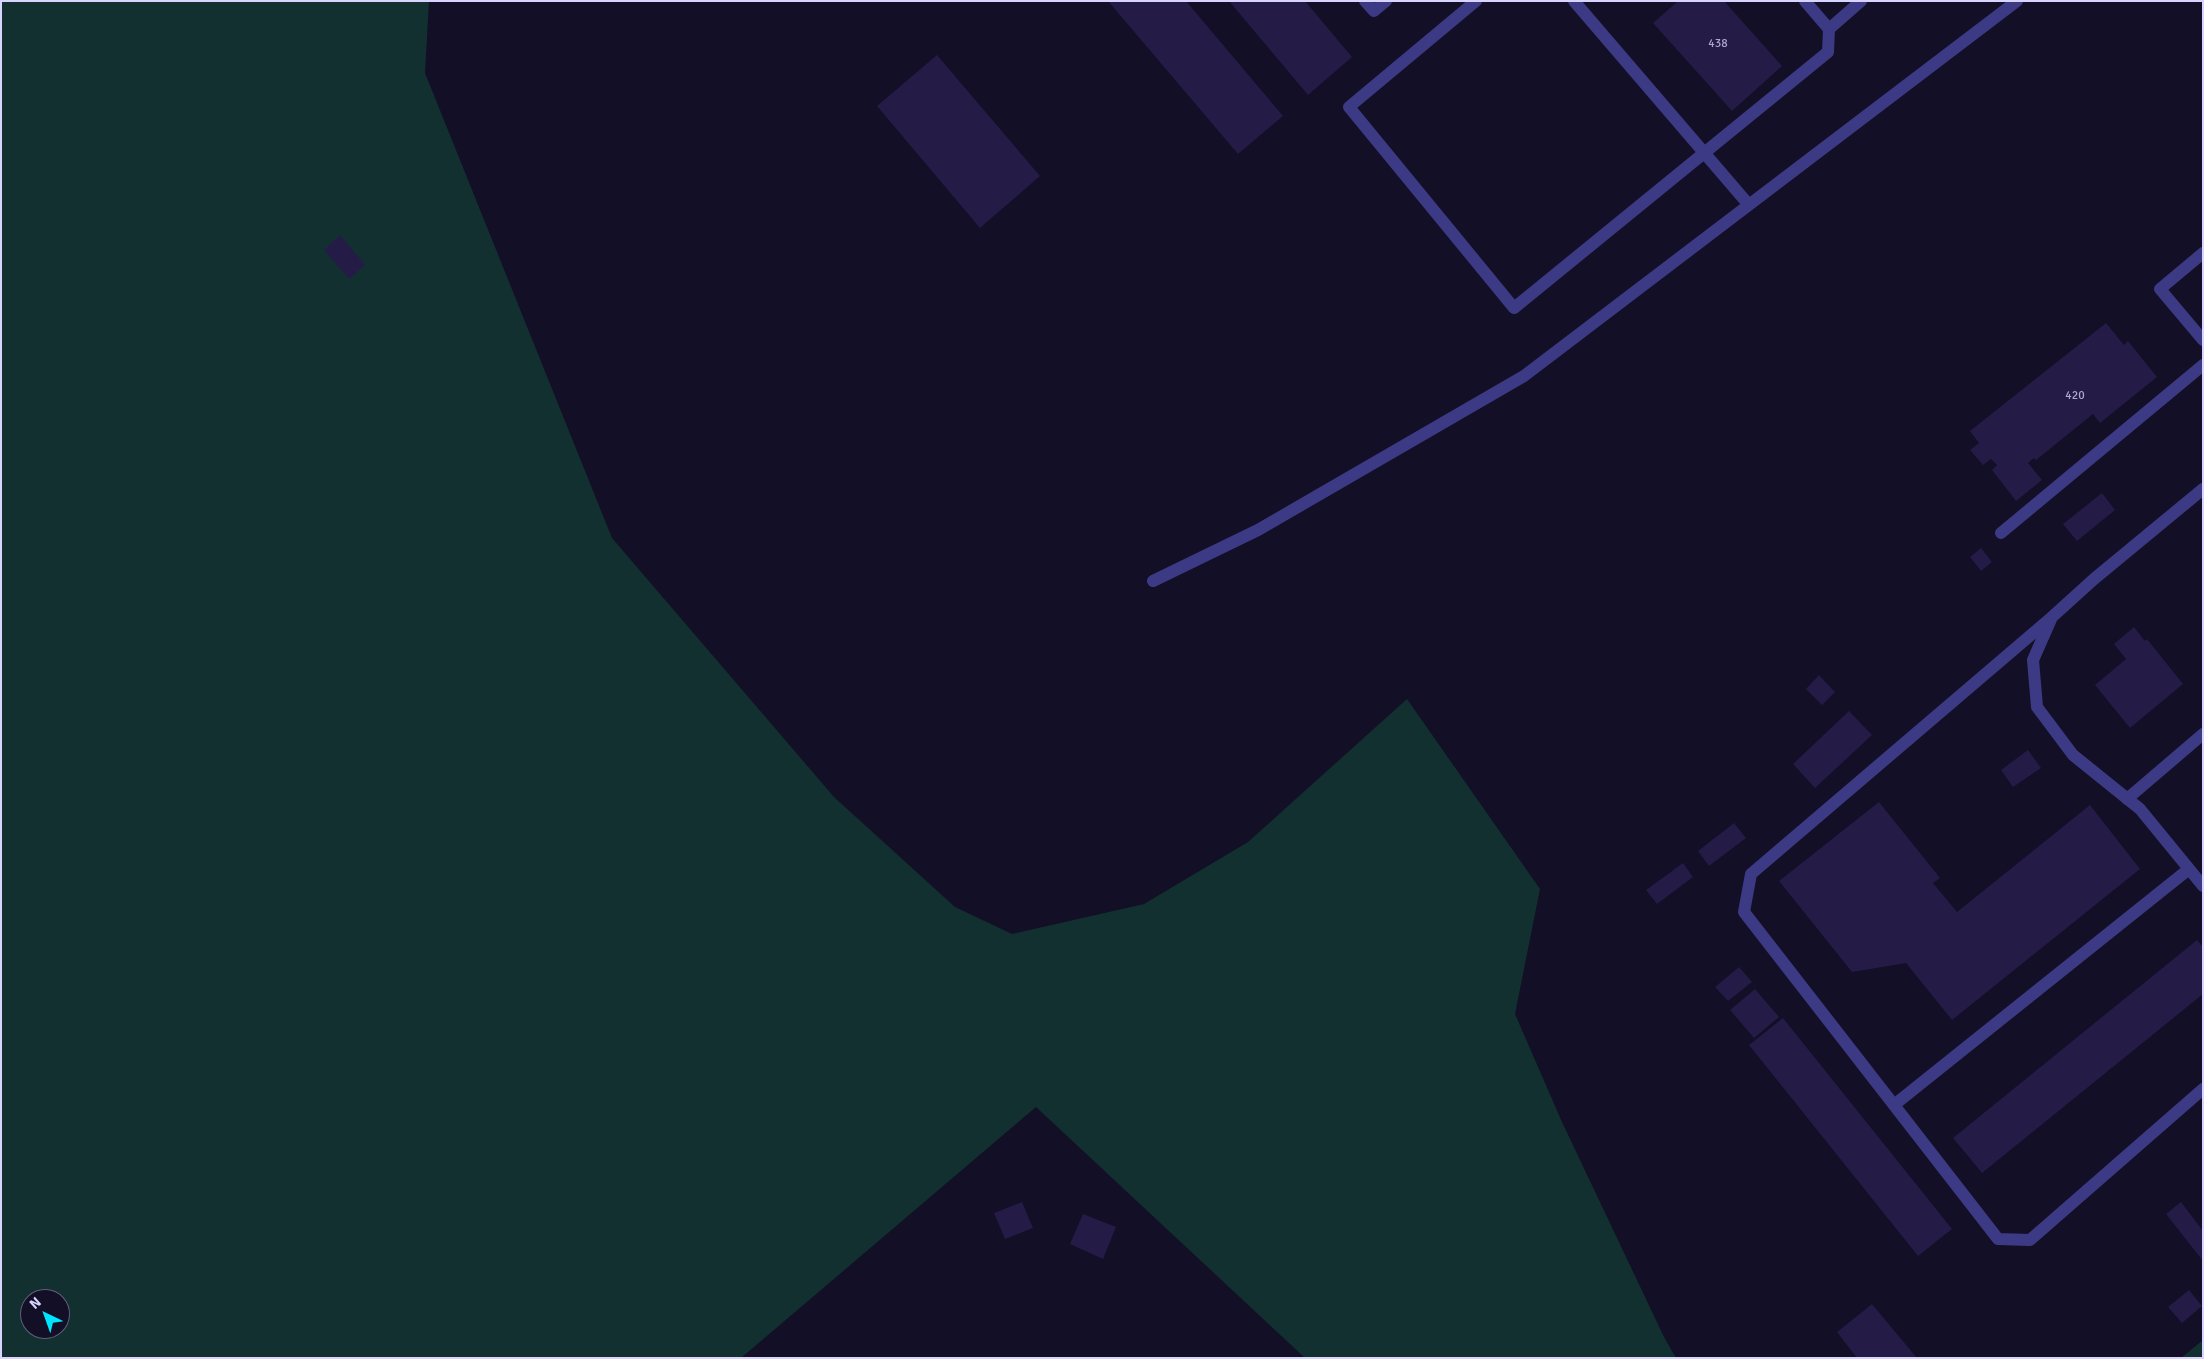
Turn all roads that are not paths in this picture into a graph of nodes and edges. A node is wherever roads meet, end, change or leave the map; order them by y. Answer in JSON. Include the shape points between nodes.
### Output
{"nodes":[{"id":1,"x":1365,"y":1,"type":"edge"},
{"id":2,"x":1386,"y":1,"type":"edge"},
{"id":3,"x":1476,"y":1,"type":"edge"},
{"id":4,"x":1574,"y":1,"type":"edge"},
{"id":5,"x":1805,"y":1,"type":"edge"},
{"id":6,"x":1861,"y":1,"type":"edge"},
{"id":7,"x":2017,"y":1,"type":"edge"},
{"id":8,"x":1829,"y":29,"type":"junction"},
{"id":9,"x":1704,"y":154,"type":"junction"},
{"id":10,"x":1749,"y":205,"type":"junction"},
{"id":11,"x":2203,"y":253,"type":"edge"},
{"id":12,"x":2203,"y":340,"type":"edge"},
{"id":13,"x":2203,"y":365,"type":"edge"},
{"id":14,"x":2203,"y":489,"type":"edge"},
{"id":15,"x":2001,"y":533,"type":"dead end"},
{"id":16,"x":1153,"y":581,"type":"dead end"},
{"id":17,"x":2052,"y":617,"type":"junction"},
{"id":18,"x":2203,"y":734,"type":"edge"},
{"id":19,"x":2127,"y":799,"type":"junction"},
{"id":20,"x":2190,"y":869,"type":"junction"},
{"id":21,"x":2203,"y":886,"type":"edge"},
{"id":22,"x":2203,"y":1089,"type":"edge"},
{"id":23,"x":1894,"y":1105,"type":"junction"}],
"edges":[{"from":1,"to":2,"type":"lane","via":[[1374,12]]},
{"from":3,"to":9,"type":"lane","via":[[1349,107],[1514,308]]},
{"from":4,"to":9,"type":"lane"},
{"from":5,"to":8,"type":"lane"},
{"from":6,"to":8,"type":"lane"},
{"from":7,"to":10,"type":"lane"},
{"from":8,"to":9,"type":"lane","via":[[1828,52]]},
{"from":9,"to":10,"type":"lane"},
{"from":10,"to":16,"type":"lane","via":[[1524,376],[1258,530]]},
{"from":11,"to":12,"type":"lane","via":[[2160,288]]},
{"from":13,"to":15,"type":"lane"},
{"from":14,"to":17,"type":"lane"},
{"from":17,"to":19,"type":"lane","via":[[2032,660],[2037,707],[2073,755]]},
{"from":17,"to":23,"type":"lane","via":[[1750,874],[1744,912]]},
{"from":18,"to":19,"type":"lane"},
{"from":19,"to":20,"type":"lane","via":[[2140,809]]},
{"from":20,"to":21,"type":"lane"},
{"from":20,"to":23,"type":"lane"},
{"from":22,"to":23,"type":"lane","via":[[2030,1240],[1998,1239]]}]}
